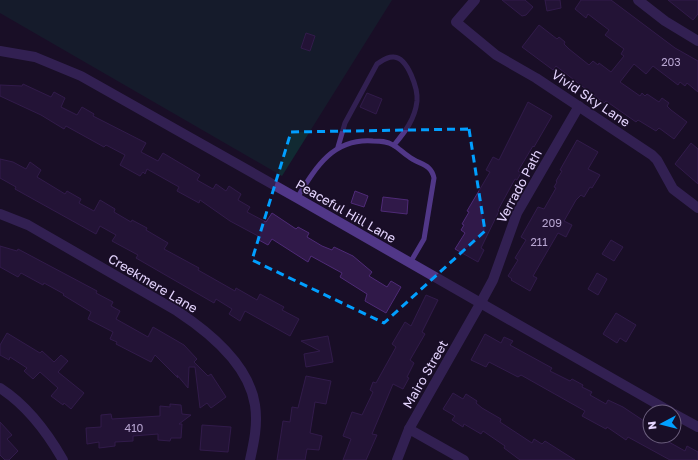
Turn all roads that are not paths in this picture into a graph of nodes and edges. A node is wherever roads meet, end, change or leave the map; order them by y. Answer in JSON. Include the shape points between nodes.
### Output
{"nodes":[{"id":1,"x":475,"y":0,"type":"edge"},
{"id":2,"x":638,"y":0,"type":"edge"},
{"id":3,"x":698,"y":41,"type":"edge"},
{"id":4,"x":0,"y":51,"type":"edge"},
{"id":5,"x":579,"y":106,"type":"junction"},
{"id":6,"x":394,"y":145,"type":"junction"},
{"id":7,"x":338,"y":147,"type":"junction"},
{"id":8,"x":297,"y":198,"type":"junction"},
{"id":9,"x":698,"y":208,"type":"edge"},
{"id":10,"x":0,"y":214,"type":"edge"},
{"id":11,"x":410,"y":263,"type":"junction"},
{"id":12,"x":480,"y":304,"type":"junction"},
{"id":13,"x":0,"y":388,"type":"edge"},
{"id":14,"x":657,"y":404,"type":"edge"},
{"id":15,"x":682,"y":418,"type":"edge"},
{"id":16,"x":698,"y":427,"type":"edge"},
{"id":17,"x":409,"y":429,"type":"junction"},
{"id":18,"x":63,"y":460,"type":"edge"},
{"id":19,"x":250,"y":460,"type":"edge"},
{"id":20,"x":397,"y":460,"type":"edge"},
{"id":21,"x":464,"y":460,"type":"edge"}],
"edges":[{"from":1,"to":5,"type":"street","name":"Vivid Sky Lane","via":[[456,22],[496,55]]},
{"from":2,"to":3,"type":"street","via":[[665,21]]},
{"from":4,"to":8,"type":"street","name":"Peaceful Hill Lane","via":[[35,57],[81,76]]},
{"from":5,"to":9,"type":"street","name":"Vivid Sky Lane","via":[[652,155],[673,188]]},
{"from":5,"to":12,"type":"street","name":"Verrado Path","via":[[517,213],[493,280]]},
{"from":6,"to":7,"type":"lane","via":[[385,141],[360,140]]},
{"from":6,"to":7,"type":"lane","via":[[410,126],[417,101],[415,84],[408,69],[394,56],[385,58],[377,64],[345,123]]},
{"from":6,"to":11,"type":"lane","via":[[408,157],[429,167],[434,178],[424,239]]},
{"from":7,"to":8,"type":"lane","via":[[327,155]]},
{"from":8,"to":11,"type":"street","name":"Peaceful Hill Lane"},
{"from":10,"to":19,"type":"street","name":"Creekmere Lane","via":[[28,225],[177,311],[194,322],[219,346],[247,379],[256,406]]},
{"from":11,"to":12,"type":"street","name":"Peaceful Hill Lane"},
{"from":12,"to":14,"type":"street","name":"Peaceful Hill Lane"},
{"from":12,"to":17,"type":"street","name":"Mairo Street"},
{"from":13,"to":18,"type":"street","via":[[40,424]]},
{"from":15,"to":16,"type":"street"},
{"from":17,"to":20,"type":"street","name":"Mairo Street"},
{"from":17,"to":21,"type":"street"}]}
